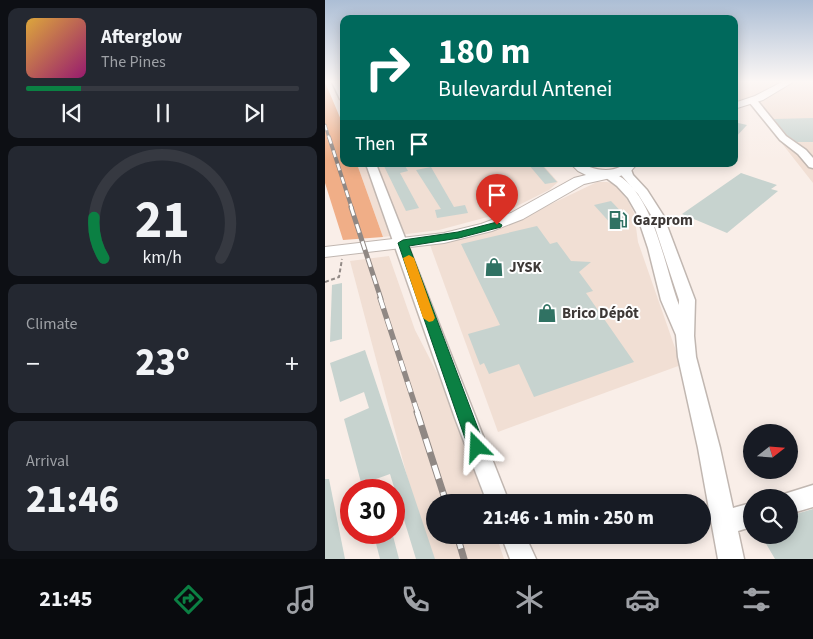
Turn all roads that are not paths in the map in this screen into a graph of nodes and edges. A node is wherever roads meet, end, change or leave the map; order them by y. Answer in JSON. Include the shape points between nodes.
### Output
{"nodes":[{"id":1,"x":753,"y":108,"type":"edge"},
{"id":2,"x":755,"y":108,"type":"edge"},
{"id":3,"x":782,"y":149,"type":"dead end"},
{"id":4,"x":813,"y":165,"type":"edge"},
{"id":5,"x":372,"y":167,"type":"edge"},
{"id":6,"x":625,"y":167,"type":"edge"},
{"id":7,"x":628,"y":167,"type":"edge"},
{"id":8,"x":579,"y":171,"type":"edge"},
{"id":9,"x":606,"y":174,"type":"junction"},
{"id":10,"x":403,"y":243,"type":"junction"},
{"id":11,"x":325,"y":252,"type":"edge"},
{"id":12,"x":685,"y":336,"type":"junction"},
{"id":13,"x":496,"y":494,"type":"edge"},
{"id":14,"x":813,"y":496,"type":"edge"},
{"id":15,"x":798,"y":500,"type":"edge"},
{"id":16,"x":743,"y":516,"type":"edge"},
{"id":17,"x":725,"y":522,"type":"junction"},
{"id":18,"x":517,"y":544,"type":"edge"},
{"id":19,"x":523,"y":559,"type":"edge"},
{"id":20,"x":731,"y":559,"type":"edge"}],
"edges":[{"from":1,"to":3,"type":"street"},
{"from":2,"to":4,"type":"street"},
{"from":5,"to":10,"type":"street"},
{"from":6,"to":9,"type":"main road"},
{"from":7,"to":12,"type":"street","via":[[628,176],[657,215],[687,300]]},
{"from":8,"to":9,"type":"main road"},
{"from":8,"to":10,"type":"main road","via":[[497,225],[451,237]]},
{"from":9,"to":12,"type":"street","via":[[622,183],[643,214],[669,301]]},
{"from":10,"to":11,"type":"main road"},
{"from":10,"to":13,"type":"street"},
{"from":12,"to":17,"type":"street"},
{"from":14,"to":15,"type":"street"},
{"from":16,"to":17,"type":"street"},
{"from":17,"to":20,"type":"street"},
{"from":18,"to":19,"type":"street"}]}
